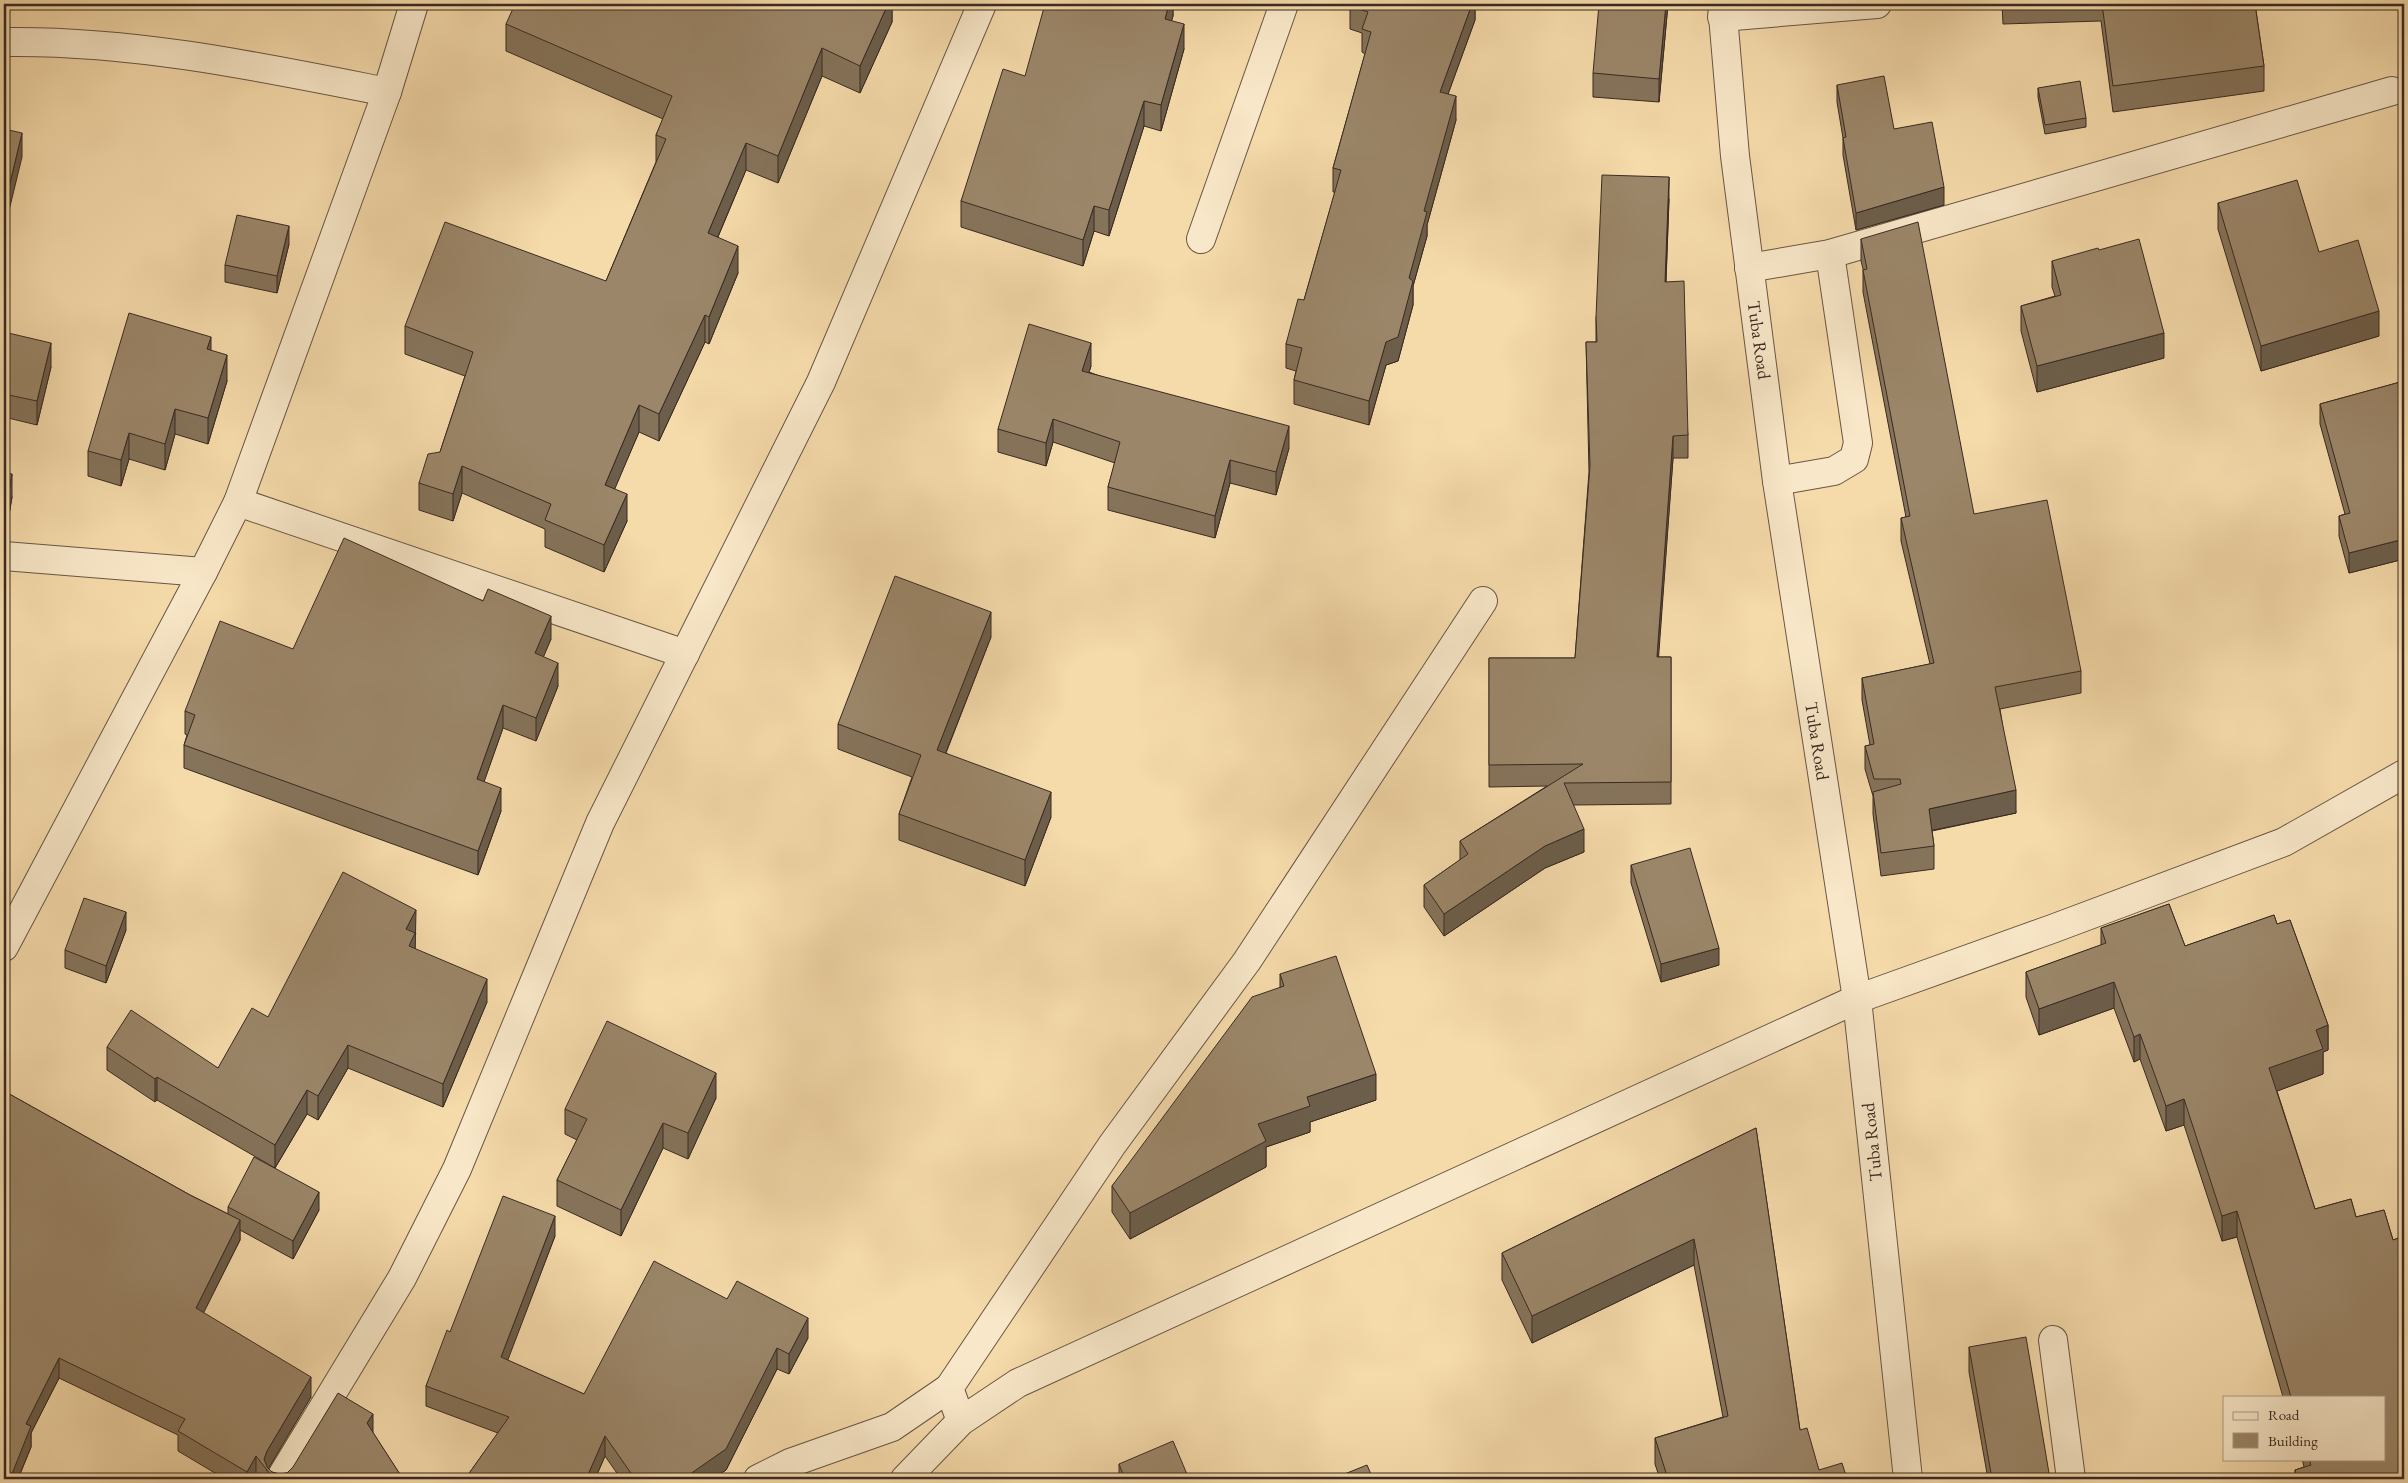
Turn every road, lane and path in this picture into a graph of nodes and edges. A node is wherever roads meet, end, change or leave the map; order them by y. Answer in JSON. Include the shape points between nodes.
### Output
{"nodes":[{"id":1,"x":414,"y":4,"type":"edge"},
{"id":2,"x":982,"y":4,"type":"edge"},
{"id":3,"x":1284,"y":4,"type":"edge"},
{"id":4,"x":1877,"y":4,"type":"edge"},
{"id":5,"x":1722,"y":10,"type":"edge"},
{"id":6,"x":4,"y":42,"type":"edge"},
{"id":7,"x":2392,"y":91,"type":"dead end"},
{"id":8,"x":387,"y":92,"type":"junction"},
{"id":9,"x":1201,"y":239,"type":"dead end"},
{"id":10,"x":1830,"y":254,"type":"junction"},
{"id":11,"x":1749,"y":268,"type":"junction"},
{"id":12,"x":1777,"y":482,"type":"junction"},
{"id":13,"x":238,"y":502,"type":"junction"},
{"id":14,"x":4,"y":556,"type":"edge"},
{"id":15,"x":203,"y":572,"type":"junction"},
{"id":16,"x":1483,"y":601,"type":"dead end"},
{"id":17,"x":685,"y":654,"type":"junction"},
{"id":18,"x":2404,"y":774,"type":"edge"},
{"id":19,"x":4,"y":947,"type":"edge"},
{"id":20,"x":1857,"y":999,"type":"junction"},
{"id":21,"x":2052,"y":1340,"type":"dead end"},
{"id":22,"x":949,"y":1388,"type":"junction"},
{"id":23,"x":961,"y":1421,"type":"junction"},
{"id":24,"x":280,"y":1479,"type":"edge"},
{"id":25,"x":758,"y":1479,"type":"edge"},
{"id":26,"x":905,"y":1479,"type":"edge"},
{"id":27,"x":1908,"y":1479,"type":"edge"},
{"id":28,"x":2071,"y":1479,"type":"edge"}],
"edges":[{"from":1,"to":8,"type":"street"},
{"from":2,"to":17,"type":"street","via":[[821,382]]},
{"from":3,"to":9,"type":"street"},
{"from":4,"to":5,"type":"street"},
{"from":5,"to":11,"type":"street","name":"Tuba Road"},
{"from":6,"to":8,"type":"street","via":[[47,41],[127,48],[262,68]]},
{"from":7,"to":10,"type":"street"},
{"from":8,"to":13,"type":"street"},
{"from":10,"to":11,"type":"street"},
{"from":10,"to":12,"type":"street","via":[[1858,444],[1854,459],[1834,470]]},
{"from":11,"to":12,"type":"street","name":"Tuba Road"},
{"from":12,"to":20,"type":"street","name":"Tuba Road"},
{"from":13,"to":15,"type":"street"},
{"from":13,"to":17,"type":"street"},
{"from":14,"to":15,"type":"street"},
{"from":15,"to":19,"type":"street"},
{"from":16,"to":22,"type":"street","via":[[1247,961],[1112,1145]]},
{"from":17,"to":24,"type":"street","via":[[600,823],[457,1169],[402,1278]]},
{"from":18,"to":20,"type":"street","via":[[2284,842],[2052,930]]},
{"from":20,"to":23,"type":"street","via":[[1018,1383]]},
{"from":20,"to":27,"type":"street","name":"Tuba Road"},
{"from":21,"to":28,"type":"street"},
{"from":22,"to":23,"type":"street"},
{"from":22,"to":25,"type":"street","via":[[892,1427],[790,1463]]},
{"from":23,"to":26,"type":"street"}]}
